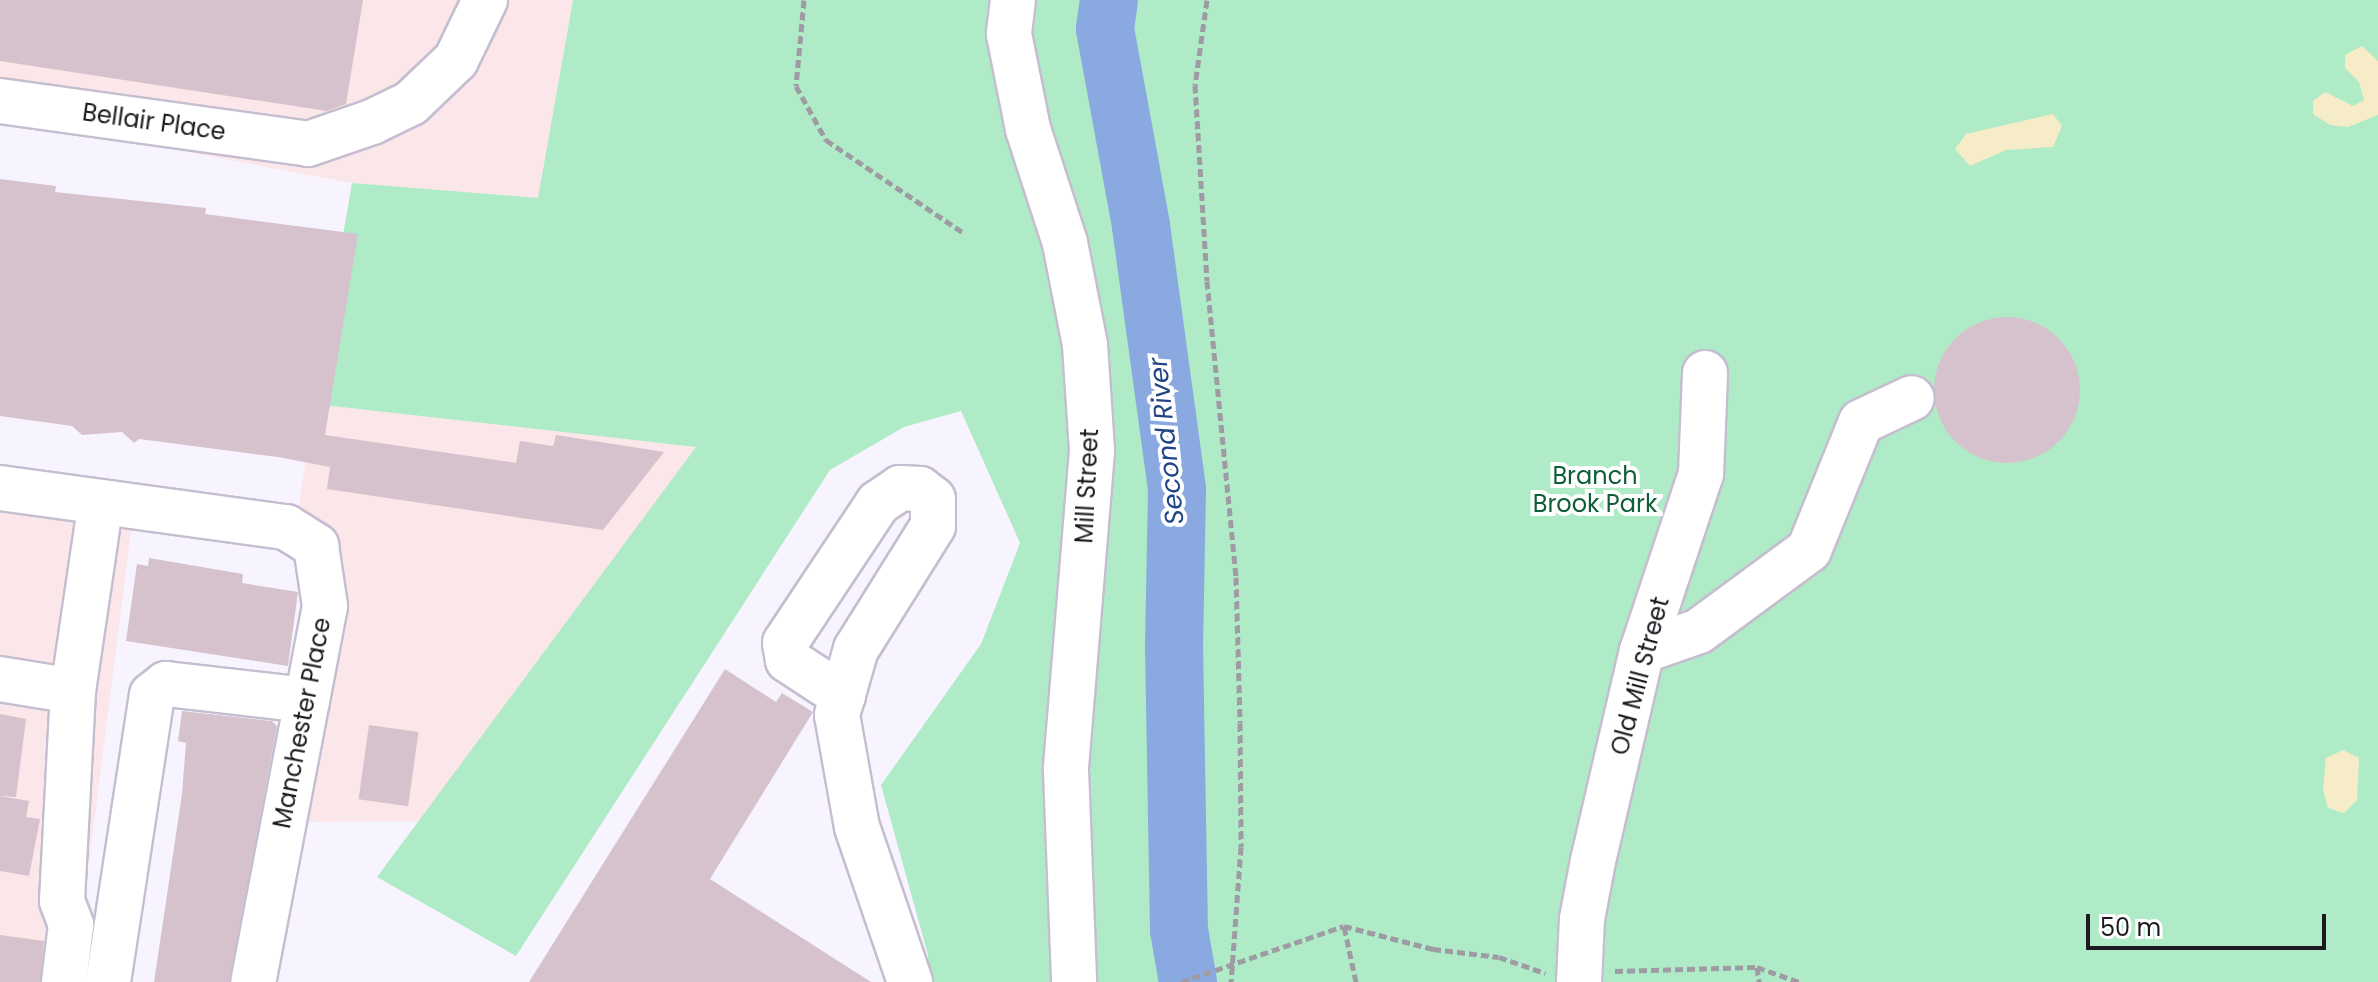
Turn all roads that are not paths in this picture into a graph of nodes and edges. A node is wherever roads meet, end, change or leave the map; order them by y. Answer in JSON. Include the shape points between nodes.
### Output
{"nodes":[{"id":1,"x":485,"y":0,"type":"edge"},
{"id":2,"x":1013,"y":0,"type":"edge"},
{"id":3,"x":0,"y":101,"type":"edge"},
{"id":4,"x":1705,"y":373,"type":"dead end"},
{"id":5,"x":1912,"y":398,"type":"dead end"},
{"id":6,"x":0,"y":488,"type":"edge"},
{"id":7,"x":101,"y":502,"type":"junction"},
{"id":8,"x":1642,"y":651,"type":"junction"},
{"id":9,"x":0,"y":679,"type":"edge"},
{"id":10,"x":73,"y":691,"type":"junction"},
{"id":11,"x":843,"y":696,"type":"dead end"},
{"id":12,"x":307,"y":700,"type":"junction"},
{"id":13,"x":1580,"y":977,"type":"edge"},
{"id":14,"x":64,"y":982,"type":"edge"},
{"id":15,"x":108,"y":982,"type":"edge"},
{"id":16,"x":253,"y":982,"type":"edge"},
{"id":17,"x":910,"y":982,"type":"edge"},
{"id":18,"x":1074,"y":982,"type":"edge"}],
"edges":[{"from":1,"to":3,"type":"street","name":"Bellair Place","via":[[456,60],[411,103],[308,144]]},
{"from":2,"to":18,"type":"street","name":"Mill Street","via":[[1009,34],[1028,129],[1065,243],[1085,345],[1092,451],[1066,770]]},
{"from":4,"to":8,"type":"street","name":"Old Mill Street","via":[[1701,474]]},
{"from":5,"to":8,"type":"street","via":[[1861,422],[1809,550],[1699,631]]},
{"from":6,"to":7,"type":"street","name":"Manchester Place"},
{"from":7,"to":10,"type":"street"},
{"from":7,"to":12,"type":"street","name":"Manchester Place","via":[[286,527],[316,546],[325,606]]},
{"from":8,"to":13,"type":"street","name":"Old Mill Street","via":[[1593,861],[1582,919]]},
{"from":9,"to":10,"type":"street"},
{"from":10,"to":14,"type":"street","via":[[62,901],[71,925]]},
{"from":11,"to":17,"type":"street","via":[[837,715],[857,827]]},
{"from":12,"to":15,"type":"street","via":[[166,684],[152,695]]},
{"from":12,"to":16,"type":"street","name":"Manchester Place"}]}
